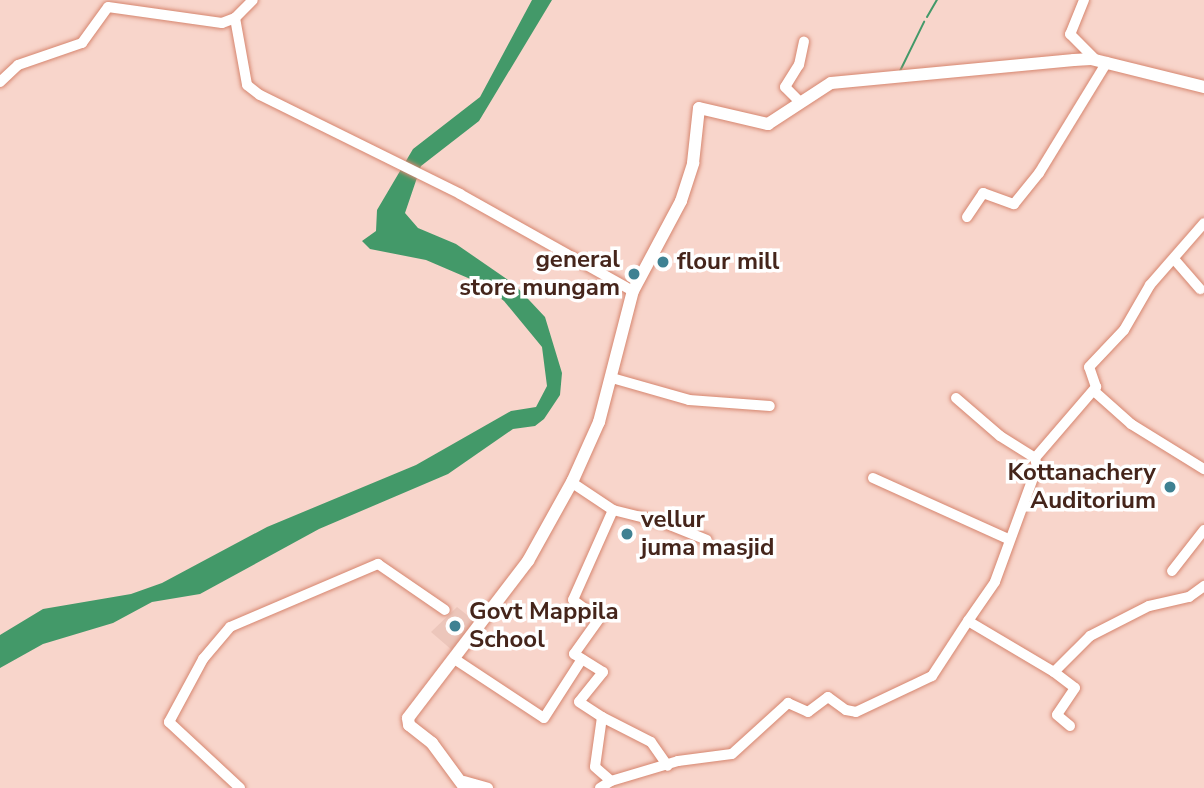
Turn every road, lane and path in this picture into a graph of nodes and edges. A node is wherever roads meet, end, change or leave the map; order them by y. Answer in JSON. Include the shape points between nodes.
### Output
{"nodes":[{"id":1,"x":253,"y":0,"type":"edge"},
{"id":2,"x":1084,"y":0,"type":"edge"},
{"id":3,"x":234,"y":19,"type":"junction"},
{"id":4,"x":804,"y":42,"type":"dead end"},
{"id":5,"x":1101,"y":61,"type":"junction"},
{"id":6,"x":0,"y":82,"type":"edge"},
{"id":7,"x":1204,"y":88,"type":"edge"},
{"id":8,"x":800,"y":102,"type":"junction"},
{"id":9,"x":967,"y":217,"type":"dead end"},
{"id":10,"x":1204,"y":223,"type":"edge"},
{"id":11,"x":1174,"y":259,"type":"junction"},
{"id":12,"x":1200,"y":289,"type":"dead end"},
{"id":13,"x":633,"y":291,"type":"junction"},
{"id":14,"x":612,"y":378,"type":"junction"},
{"id":15,"x":1094,"y":391,"type":"junction"},
{"id":16,"x":956,"y":398,"type":"dead end"},
{"id":17,"x":770,"y":406,"type":"dead end"},
{"id":18,"x":1035,"y":458,"type":"junction"},
{"id":19,"x":1204,"y":469,"type":"edge"},
{"id":20,"x":873,"y":478,"type":"dead end"},
{"id":21,"x":571,"y":482,"type":"junction"},
{"id":22,"x":612,"y":510,"type":"junction"},
{"id":23,"x":1204,"y":530,"type":"edge"},
{"id":24,"x":1009,"y":539,"type":"junction"},
{"id":25,"x":707,"y":540,"type":"dead end"},
{"id":26,"x":1172,"y":571,"type":"dead end"},
{"id":27,"x":1204,"y":586,"type":"edge"},
{"id":28,"x":444,"y":610,"type":"dead end"},
{"id":29,"x":968,"y":621,"type":"junction"},
{"id":30,"x":578,"y":657,"type":"junction"},
{"id":31,"x":456,"y":660,"type":"junction"},
{"id":32,"x":1054,"y":672,"type":"junction"},
{"id":33,"x":602,"y":717,"type":"junction"},
{"id":34,"x":1070,"y":726,"type":"dead end"},
{"id":35,"x":668,"y":766,"type":"junction"},
{"id":36,"x":611,"y":781,"type":"junction"},
{"id":37,"x":465,"y":785,"type":"edge"},
{"id":38,"x":240,"y":788,"type":"edge"},
{"id":39,"x":488,"y":788,"type":"edge"},
{"id":40,"x":600,"y":788,"type":"edge"}],
"edges":[{"from":1,"to":3,"type":"street"},
{"from":2,"to":5,"type":"street","via":[[1070,34]]},
{"from":3,"to":6,"type":"street","via":[[212,23],[108,7],[82,43],[18,65]]},
{"from":3,"to":13,"type":"street","via":[[250,88],[460,194]]},
{"from":4,"to":8,"type":"street","via":[[800,65],[785,87]]},
{"from":5,"to":7,"type":"main road"},
{"from":5,"to":8,"type":"main road","via":[[831,83]]},
{"from":5,"to":9,"type":"street","via":[[1039,173],[1014,204],[983,193]]},
{"from":8,"to":13,"type":"main road","via":[[768,124],[699,108],[693,163],[681,201]]},
{"from":10,"to":11,"type":"street"},
{"from":11,"to":12,"type":"street"},
{"from":11,"to":15,"type":"street","via":[[1150,285],[1124,330],[1089,367]]},
{"from":13,"to":14,"type":"main road"},
{"from":14,"to":17,"type":"street","via":[[690,400]]},
{"from":14,"to":21,"type":"main road","via":[[599,422]]},
{"from":15,"to":18,"type":"street"},
{"from":15,"to":19,"type":"street","via":[[1130,424]]},
{"from":16,"to":18,"type":"street","via":[[1000,436]]},
{"from":18,"to":24,"type":"street","via":[[1034,483]]},
{"from":20,"to":24,"type":"street"},
{"from":21,"to":22,"type":"street"},
{"from":21,"to":31,"type":"main road","via":[[528,561]]},
{"from":22,"to":25,"type":"street","via":[[665,523]]},
{"from":22,"to":30,"type":"street","via":[[573,600],[599,619]]},
{"from":23,"to":26,"type":"street"},
{"from":24,"to":29,"type":"street","via":[[995,582]]},
{"from":27,"to":32,"type":"street","via":[[1189,597],[1149,606],[1090,636]]},
{"from":28,"to":38,"type":"street","via":[[378,564],[230,627],[203,659],[169,722]]},
{"from":29,"to":32,"type":"street"},
{"from":29,"to":35,"type":"street","via":[[932,676],[852,713],[828,697],[808,712],[788,703],[732,754]]},
{"from":30,"to":31,"type":"street","via":[[544,718]]},
{"from":30,"to":33,"type":"street","via":[[603,672],[579,702]]},
{"from":31,"to":37,"type":"main road","via":[[407,722],[432,743]]},
{"from":32,"to":34,"type":"street","via":[[1074,688],[1057,715]]},
{"from":33,"to":35,"type":"street","via":[[651,742]]},
{"from":33,"to":36,"type":"street","via":[[595,767]]},
{"from":35,"to":36,"type":"street"},
{"from":36,"to":40,"type":"street"},
{"from":37,"to":39,"type":"street"}]}
